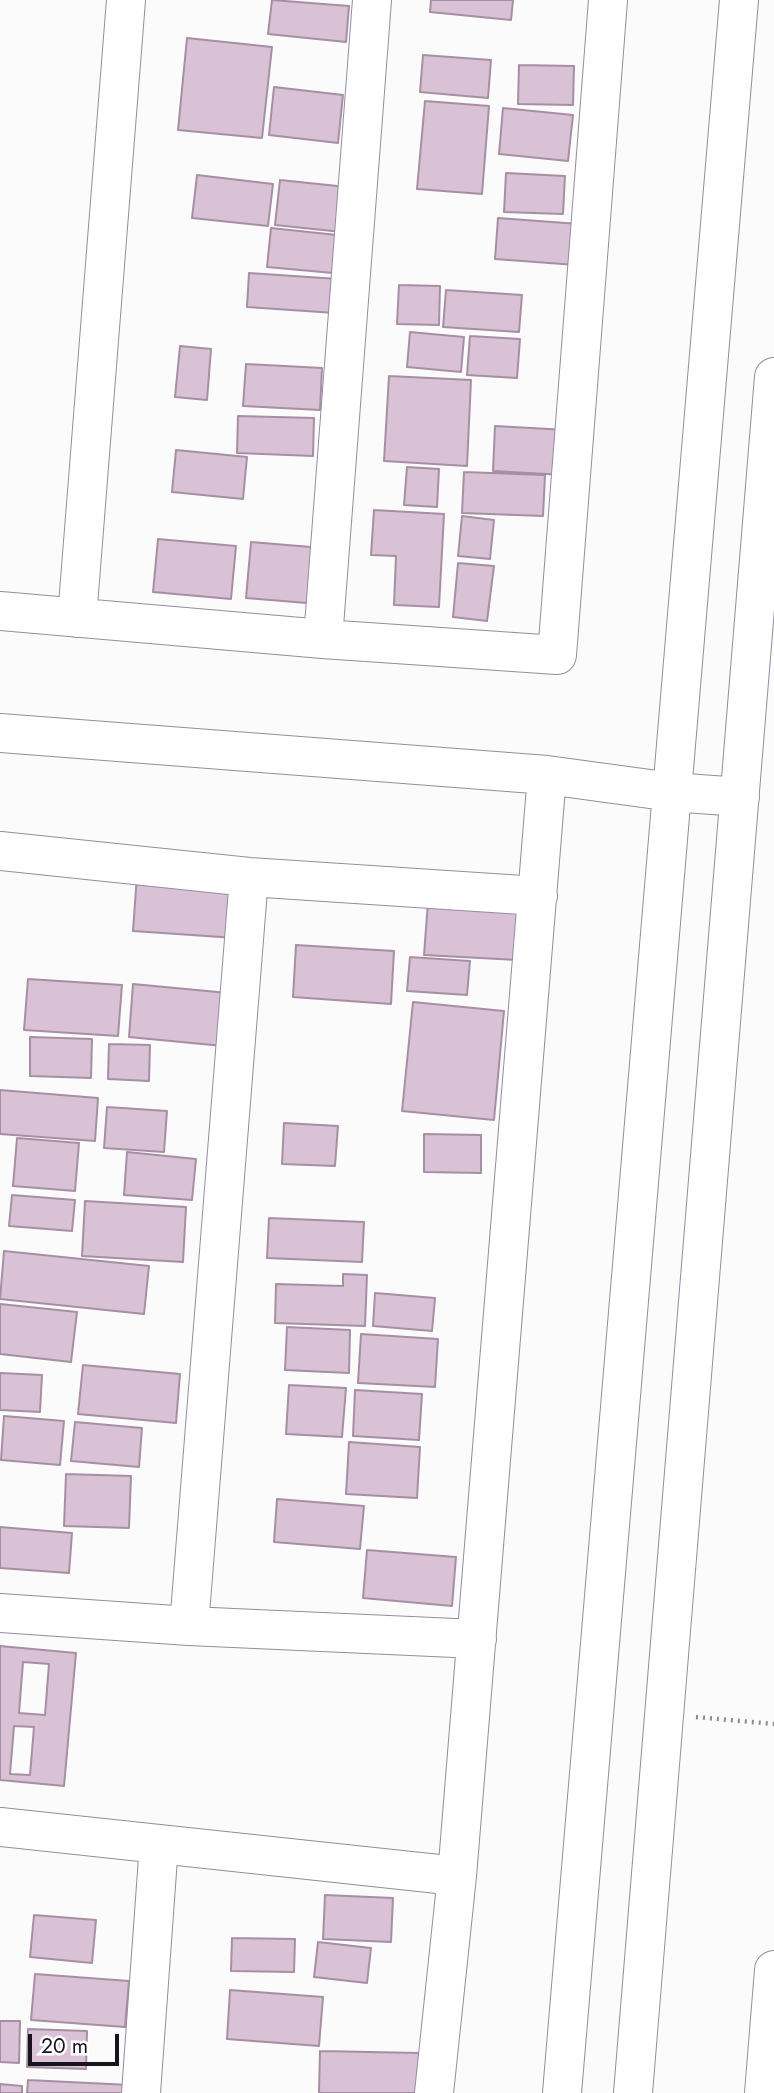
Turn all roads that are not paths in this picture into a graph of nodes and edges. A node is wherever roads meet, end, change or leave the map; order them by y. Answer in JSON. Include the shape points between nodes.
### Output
{"nodes":[{"id":1,"x":125,"y":0,"type":"edge"},
{"id":2,"x":372,"y":0,"type":"edge"},
{"id":3,"x":608,"y":0,"type":"edge"},
{"id":4,"x":738,"y":0,"type":"edge"},
{"id":5,"x":774,"y":377,"type":"edge"},
{"id":6,"x":0,"y":611,"type":"edge"},
{"id":7,"x":77,"y":618,"type":"junction"},
{"id":8,"x":323,"y":639,"type":"junction"},
{"id":9,"x":0,"y":733,"type":"edge"},
{"id":10,"x":547,"y":775,"type":"junction"},
{"id":11,"x":672,"y":792,"type":"junction"},
{"id":12,"x":740,"y":797,"type":"junction"},
{"id":13,"x":0,"y":851,"type":"edge"},
{"id":14,"x":249,"y":877,"type":"junction"},
{"id":15,"x":538,"y":895,"type":"junction"},
{"id":16,"x":0,"y":1612,"type":"edge"},
{"id":17,"x":189,"y":1626,"type":"junction"},
{"id":18,"x":477,"y":1639,"type":"junction"},
{"id":19,"x":0,"y":1827,"type":"edge"},
{"id":20,"x":159,"y":1844,"type":"junction"},
{"id":21,"x":457,"y":1876,"type":"junction"},
{"id":22,"x":774,"y":1970,"type":"edge"},
{"id":23,"x":768,"y":2080,"type":"edge"},
{"id":24,"x":141,"y":2093,"type":"edge"},
{"id":25,"x":434,"y":2093,"type":"edge"},
{"id":26,"x":562,"y":2093,"type":"edge"},
{"id":27,"x":633,"y":2093,"type":"edge"}],
"edges":[{"from":1,"to":7,"type":"street"},
{"from":2,"to":8,"type":"street"},
{"from":3,"to":8,"type":"street","via":[[557,655]]},
{"from":4,"to":11,"type":"street"},
{"from":5,"to":12,"type":"street"},
{"from":6,"to":7,"type":"street"},
{"from":7,"to":8,"type":"street"},
{"from":9,"to":10,"type":"street"},
{"from":10,"to":11,"type":"street"},
{"from":10,"to":15,"type":"street"},
{"from":11,"to":12,"type":"street"},
{"from":11,"to":26,"type":"street"},
{"from":12,"to":27,"type":"street"},
{"from":13,"to":14,"type":"street"},
{"from":14,"to":15,"type":"street"},
{"from":14,"to":17,"type":"street"},
{"from":15,"to":18,"type":"street"},
{"from":16,"to":17,"type":"street"},
{"from":17,"to":18,"type":"street"},
{"from":18,"to":21,"type":"street"},
{"from":19,"to":20,"type":"street"},
{"from":20,"to":21,"type":"street"},
{"from":20,"to":24,"type":"street"},
{"from":21,"to":25,"type":"street"},
{"from":22,"to":23,"type":"street"}]}
